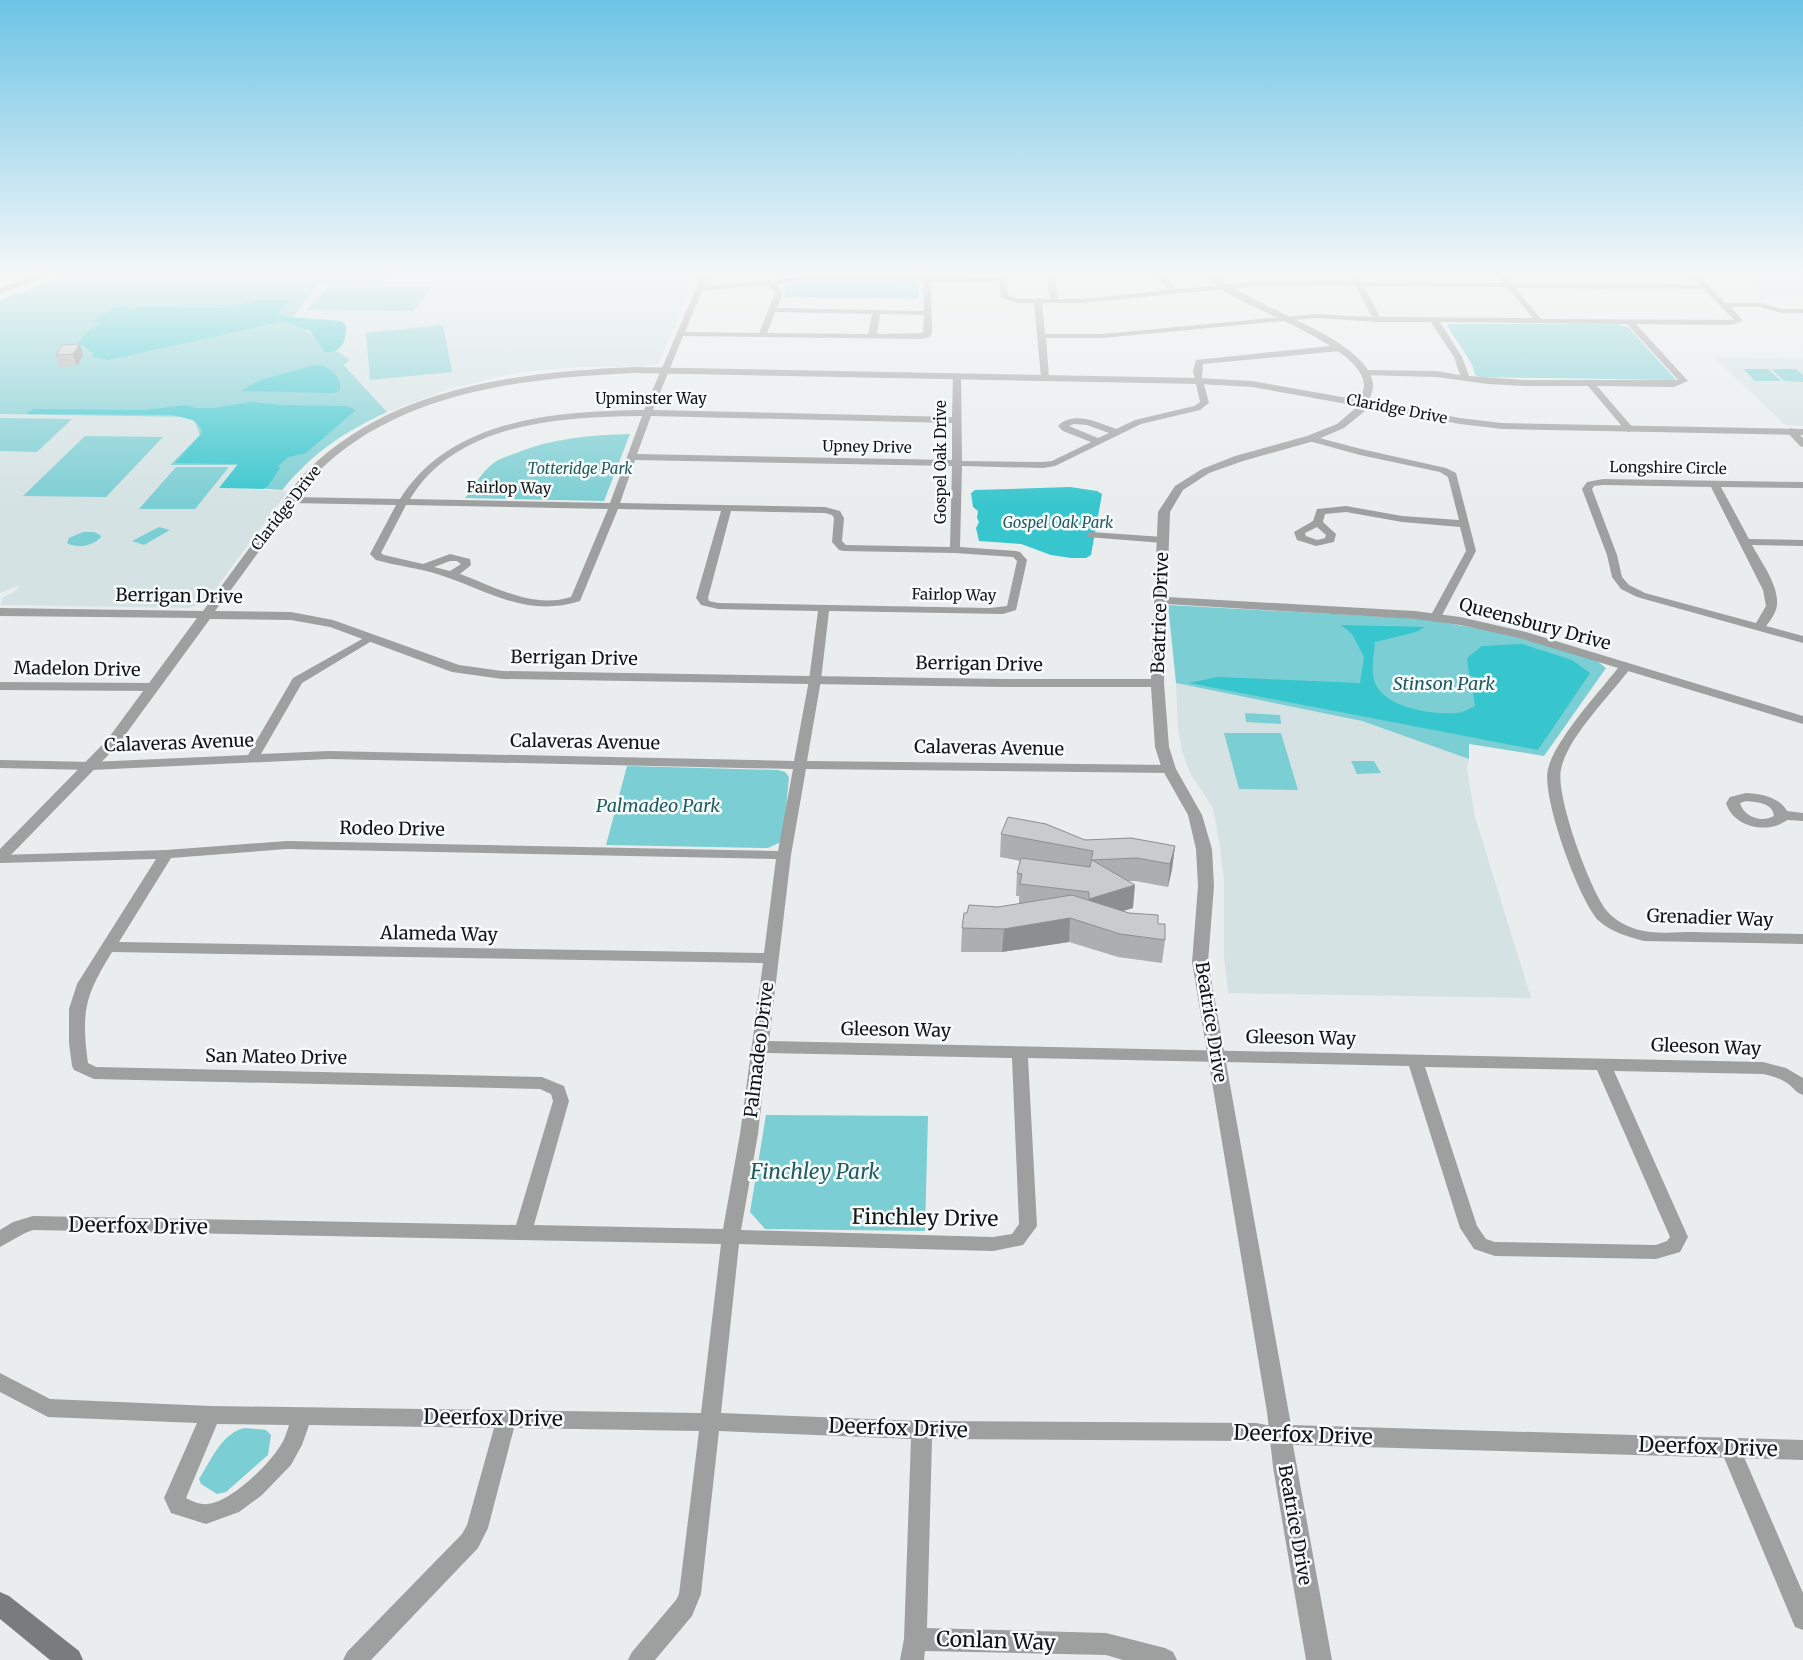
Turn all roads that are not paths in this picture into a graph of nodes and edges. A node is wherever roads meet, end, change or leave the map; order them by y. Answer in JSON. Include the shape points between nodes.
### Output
{"nodes":[{"id":1,"x":673,"y":349,"type":"edge"},
{"id":2,"x":1042,"y":349,"type":"edge"},
{"id":3,"x":1325,"y":349,"type":"edge"},
{"id":4,"x":1342,"y":349,"type":"edge"},
{"id":5,"x":1452,"y":349,"type":"edge"},
{"id":6,"x":1655,"y":349,"type":"edge"},
{"id":7,"x":664,"y":370,"type":"junction"},
{"id":8,"x":1366,"y":373,"type":"junction"},
{"id":9,"x":957,"y":376,"type":"junction"},
{"id":10,"x":1045,"y":377,"type":"junction"},
{"id":11,"x":1465,"y":378,"type":"junction"},
{"id":12,"x":1199,"y":381,"type":"junction"},
{"id":13,"x":1590,"y":383,"type":"junction"},
{"id":14,"x":1364,"y":403,"type":"junction"},
{"id":15,"x":648,"y":412,"type":"junction"},
{"id":16,"x":956,"y":420,"type":"junction"},
{"id":17,"x":1629,"y":429,"type":"junction"},
{"id":18,"x":1791,"y":431,"type":"junction"},
{"id":19,"x":1116,"y":432,"type":"junction"},
{"id":20,"x":1803,"y":432,"type":"edge"},
{"id":21,"x":1312,"y":439,"type":"junction"},
{"id":22,"x":1098,"y":441,"type":"junction"},
{"id":23,"x":1803,"y":444,"type":"edge"},
{"id":24,"x":631,"y":457,"type":"junction"},
{"id":25,"x":956,"y":463,"type":"junction"},
{"id":26,"x":1714,"y":484,"type":"junction"},
{"id":27,"x":1803,"y":485,"type":"edge"},
{"id":28,"x":291,"y":500,"type":"junction"},
{"id":29,"x":405,"y":502,"type":"junction"},
{"id":30,"x":614,"y":506,"type":"junction"},
{"id":31,"x":727,"y":508,"type":"junction"},
{"id":32,"x":1318,"y":523,"type":"dead end"},
{"id":33,"x":1464,"y":524,"type":"junction"},
{"id":34,"x":1091,"y":535,"type":"dead end"},
{"id":35,"x":1163,"y":540,"type":"junction"},
{"id":36,"x":1745,"y":542,"type":"junction"},
{"id":37,"x":1803,"y":543,"type":"edge"},
{"id":38,"x":955,"y":550,"type":"junction"},
{"id":39,"x":425,"y":567,"type":"junction"},
{"id":40,"x":452,"y":575,"type":"junction"},
{"id":41,"x":1161,"y":600,"type":"junction"},
{"id":42,"x":824,"y":608,"type":"junction"},
{"id":43,"x":0,"y":612,"type":"edge"},
{"id":44,"x":206,"y":615,"type":"junction"},
{"id":45,"x":1436,"y":617,"type":"junction"},
{"id":46,"x":1759,"y":628,"type":"junction"},
{"id":47,"x":371,"y":637,"type":"junction"},
{"id":48,"x":1803,"y":640,"type":"edge"},
{"id":49,"x":1626,"y":666,"type":"junction"},
{"id":50,"x":815,"y":680,"type":"junction"},
{"id":51,"x":1157,"y":683,"type":"junction"},
{"id":52,"x":0,"y":686,"type":"edge"},
{"id":53,"x":154,"y":687,"type":"junction"},
{"id":54,"x":1803,"y":720,"type":"edge"},
{"id":55,"x":252,"y":759,"type":"junction"},
{"id":56,"x":0,"y":764,"type":"edge"},
{"id":57,"x":799,"y":765,"type":"junction"},
{"id":58,"x":91,"y":766,"type":"junction"},
{"id":59,"x":1169,"y":769,"type":"junction"},
{"id":60,"x":1782,"y":815,"type":"dead end"},
{"id":61,"x":1803,"y":817,"type":"edge"},
{"id":62,"x":166,"y":854,"type":"junction"},
{"id":63,"x":784,"y":855,"type":"junction"},
{"id":64,"x":0,"y":858,"type":"edge"},
{"id":65,"x":1803,"y":939,"type":"edge"},
{"id":66,"x":108,"y":947,"type":"junction"},
{"id":67,"x":771,"y":958,"type":"junction"},
{"id":68,"x":761,"y":1047,"type":"junction"},
{"id":69,"x":1020,"y":1052,"type":"junction"},
{"id":70,"x":1217,"y":1057,"type":"junction"},
{"id":71,"x":1415,"y":1060,"type":"junction"},
{"id":72,"x":1603,"y":1064,"type":"junction"},
{"id":73,"x":1803,"y":1089,"type":"edge"},
{"id":74,"x":522,"y":1233,"type":"junction"},
{"id":75,"x":731,"y":1237,"type":"junction"},
{"id":76,"x":0,"y":1240,"type":"edge"},
{"id":77,"x":0,"y":1382,"type":"edge"},
{"id":78,"x":211,"y":1415,"type":"junction"},
{"id":79,"x":302,"y":1416,"type":"junction"},
{"id":80,"x":507,"y":1418,"type":"junction"},
{"id":81,"x":710,"y":1422,"type":"junction"},
{"id":82,"x":922,"y":1430,"type":"junction"},
{"id":83,"x":1280,"y":1435,"type":"junction"},
{"id":84,"x":1730,"y":1448,"type":"junction"},
{"id":85,"x":1803,"y":1450,"type":"edge"},
{"id":86,"x":0,"y":1604,"type":"edge"},
{"id":87,"x":1803,"y":1619,"type":"edge"},
{"id":88,"x":913,"y":1649,"type":"edge"},
{"id":89,"x":1154,"y":1659,"type":"edge"},
{"id":90,"x":70,"y":1660,"type":"edge"},
{"id":91,"x":355,"y":1660,"type":"edge"},
{"id":92,"x":640,"y":1660,"type":"edge"},
{"id":93,"x":1319,"y":1660,"type":"edge"}],
"edges":[{"from":1,"to":7,"type":"street"},
{"from":2,"to":10,"type":"street"},
{"from":3,"to":12,"type":"street","via":[[1199,362]]},
{"from":4,"to":8,"type":"street"},
{"from":5,"to":11,"type":"street","via":[[1462,365]]},
{"from":6,"to":13,"type":"street","via":[[1684,381],[1674,384]]},
{"from":7,"to":9,"type":"street","name":"Claridge Drive"},
{"from":7,"to":15,"type":"street"},
{"from":7,"to":28,"type":"street","name":"Claridge Drive","via":[[580,373],[519,380],[418,407],[382,422],[343,445],[309,475]]},
{"from":8,"to":11,"type":"street"},
{"from":8,"to":14,"type":"street","via":[[1369,390]]},
{"from":9,"to":10,"type":"street","name":"Claridge Drive"},
{"from":9,"to":16,"type":"street","name":"Gospel Oak Drive"},
{"from":10,"to":12,"type":"street","name":"Claridge Drive"},
{"from":11,"to":13,"type":"street","via":[[1488,382]]},
{"from":12,"to":14,"type":"street","name":"Claridge Drive","via":[[1252,384]]},
{"from":12,"to":19,"type":"street","name":"Upney Drive","via":[[1205,403],[1197,408],[1138,422]]},
{"from":13,"to":17,"type":"street"},
{"from":14,"to":17,"type":"street","name":"Claridge Drive","via":[[1488,425]]},
{"from":14,"to":21,"type":"street","name":"Beatrice Drive","via":[[1342,424]]},
{"from":15,"to":16,"type":"street","name":"Upminster Way"},
{"from":15,"to":24,"type":"street"},
{"from":15,"to":29,"type":"street","name":"Upminster Way","via":[[568,416],[501,430],[444,456],[421,477]]},
{"from":16,"to":25,"type":"street","name":"Gospel Oak Drive"},
{"from":17,"to":18,"type":"street","name":"Claridge Drive"},
{"from":18,"to":20,"type":"street","name":"Claridge Drive"},
{"from":18,"to":23,"type":"street"},
{"from":19,"to":22,"type":"street","name":"Upney Drive"},
{"from":19,"to":22,"type":"street","via":[[1080,422],[1063,426]]},
{"from":21,"to":33,"type":"street","via":[[1448,471],[1453,475]]},
{"from":21,"to":35,"type":"street","name":"Beatrice Drive","via":[[1226,463],[1190,479],[1166,507]]},
{"from":22,"to":25,"type":"street","name":"Upney Drive","via":[[1043,465]]},
{"from":24,"to":25,"type":"street","name":"Upney Drive"},
{"from":24,"to":30,"type":"street"},
{"from":25,"to":38,"type":"street","name":"Gospel Oak Drive"},
{"from":26,"to":27,"type":"street","name":"Longshire Circle"},
{"from":26,"to":36,"type":"street"},
{"from":26,"to":46,"type":"street","name":"Longshire Circle","via":[[1603,482],[1590,484],[1587,489],[1617,577],[1625,587],[1641,595]]},
{"from":28,"to":29,"type":"street","name":"Fairlop Way"},
{"from":28,"to":44,"type":"street","name":"Claridge Drive"},
{"from":29,"to":30,"type":"street","name":"Fairlop Way"},
{"from":29,"to":39,"type":"street","name":"Upminster Way","via":[[375,554],[380,558]]},
{"from":30,"to":31,"type":"street","name":"Fairlop Way"},
{"from":30,"to":40,"type":"street","via":[[576,599],[544,606]]},
{"from":31,"to":38,"type":"street","name":"Fairlop Way","via":[[836,513],[839,518],[837,542],[843,548]]},
{"from":31,"to":42,"type":"street","name":"Fairlop Way","via":[[702,598],[705,603]]},
{"from":32,"to":33,"type":"street","via":[[1321,511],[1338,508],[1402,519]]},
{"from":33,"to":45,"type":"street","via":[[1471,552]]},
{"from":34,"to":35,"type":"street"},
{"from":35,"to":41,"type":"street","name":"Beatrice Drive"},
{"from":36,"to":37,"type":"street"},
{"from":36,"to":46,"type":"street","via":[[1772,596],[1772,610]]},
{"from":38,"to":42,"type":"street","name":"Fairlop Way","via":[[1016,554],[1022,560],[1012,608],[990,611]]},
{"from":39,"to":40,"type":"street"},
{"from":39,"to":40,"type":"street","via":[[453,556],[466,561],[466,565]]},
{"from":41,"to":45,"type":"street","name":"Queensbury Drive"},
{"from":41,"to":51,"type":"street","name":"Beatrice Drive"},
{"from":42,"to":50,"type":"street"},
{"from":43,"to":44,"type":"street","name":"Berrigan Drive"},
{"from":44,"to":47,"type":"street","name":"Berrigan Drive","via":[[291,616],[313,619]]},
{"from":44,"to":53,"type":"street","name":"Claridge Drive"},
{"from":45,"to":49,"type":"street","name":"Queensbury Drive","via":[[1522,635]]},
{"from":46,"to":48,"type":"street","name":"Longshire Circle"},
{"from":47,"to":50,"type":"street","name":"Berrigan Drive","via":[[438,663],[480,673]]},
{"from":47,"to":55,"type":"street","via":[[298,681]]},
{"from":49,"to":54,"type":"street","name":"Queensbury Drive"},
{"from":49,"to":65,"type":"street","name":"Grenadier Way","via":[[1568,741],[1554,770],[1553,779],[1563,822],[1598,910],[1621,929],[1644,936]]},
{"from":50,"to":51,"type":"street","name":"Berrigan Drive"},
{"from":50,"to":57,"type":"street","name":"Palmadeo Drive"},
{"from":51,"to":59,"type":"street","name":"Beatrice Drive","via":[[1162,747]]},
{"from":52,"to":53,"type":"street","name":"Madelon Drive"},
{"from":53,"to":58,"type":"street","name":"Claridge Drive"},
{"from":55,"to":57,"type":"street","name":"Calaveras Avenue","via":[[329,755]]},
{"from":55,"to":58,"type":"street","name":"Calaveras Avenue"},
{"from":56,"to":58,"type":"street","name":"Calaveras Avenue"},
{"from":57,"to":59,"type":"street","name":"Calaveras Avenue"},
{"from":57,"to":63,"type":"street","name":"Palmadeo Drive"},
{"from":58,"to":64,"type":"street","name":"Claridge Drive"},
{"from":59,"to":70,"type":"street","name":"Beatrice Drive","via":[[1195,815],[1204,849],[1206,886],[1200,962]]},
{"from":60,"to":61,"type":"street"},
{"from":62,"to":63,"type":"street","name":"Rodeo Drive","via":[[287,845]]},
{"from":62,"to":64,"type":"street","name":"Rodeo Drive"},
{"from":62,"to":66,"type":"street","name":"San Mateo Drive"},
{"from":63,"to":67,"type":"street","name":"Palmadeo Drive"},
{"from":66,"to":67,"type":"street","name":"Alameda Way"},
{"from":66,"to":74,"type":"street","name":"San Mateo Drive","via":[[86,984],[77,1009],[80,1066],[94,1073],[542,1084],[558,1090],[561,1101]]},
{"from":67,"to":68,"type":"street","name":"Palmadeo Drive"},
{"from":68,"to":69,"type":"street","name":"Gleeson Way"},
{"from":68,"to":75,"type":"street","name":"Palmadeo Drive"},
{"from":69,"to":70,"type":"street","name":"Gleeson Way"},
{"from":69,"to":75,"type":"street","name":"Finchley Drive","via":[[1028,1226],[1017,1240],[993,1244]]},
{"from":70,"to":71,"type":"street","name":"Gleeson Way"},
{"from":70,"to":83,"type":"street","name":"Beatrice Drive"},
{"from":71,"to":72,"type":"street","name":"Gleeson Way"},
{"from":71,"to":72,"type":"street","via":[[1469,1228],[1480,1244],[1495,1249],[1656,1252],[1673,1247],[1680,1237]]},
{"from":72,"to":73,"type":"street","name":"Gleeson Way","via":[[1764,1068],[1787,1074]]},
{"from":74,"to":75,"type":"street","name":"Deerfox Drive"},
{"from":74,"to":76,"type":"street","name":"Deerfox Drive","via":[[33,1224],[19,1227]]},
{"from":75,"to":81,"type":"street","name":"Palmadeo Drive"},
{"from":77,"to":78,"type":"street","name":"Deerfox Drive","via":[[48,1408]]},
{"from":78,"to":79,"type":"street","name":"Deerfox Drive"},
{"from":78,"to":79,"type":"street","via":[[176,1498],[179,1506],[207,1515],[231,1506],[273,1470],[290,1449]]},
{"from":79,"to":80,"type":"street","name":"Deerfox Drive"},
{"from":80,"to":81,"type":"street","name":"Deerfox Drive"},
{"from":80,"to":91,"type":"street","via":[[478,1528],[470,1541]]},
{"from":81,"to":82,"type":"street","name":"Deerfox Drive"},
{"from":81,"to":92,"type":"street","name":"Palmadeo Drive","via":[[690,1594],[684,1608]]},
{"from":82,"to":83,"type":"street","name":"Deerfox Drive","via":[[1256,1432]]},
{"from":82,"to":88,"type":"street"},
{"from":83,"to":84,"type":"street","name":"Deerfox Drive"},
{"from":83,"to":93,"type":"street","name":"Beatrice Drive"},
{"from":84,"to":85,"type":"street","name":"Deerfox Drive"},
{"from":84,"to":87,"type":"street"},
{"from":86,"to":90,"type":"main road"},
{"from":88,"to":89,"type":"street","name":"Conlan Way","via":[[1106,1644]]}]}
